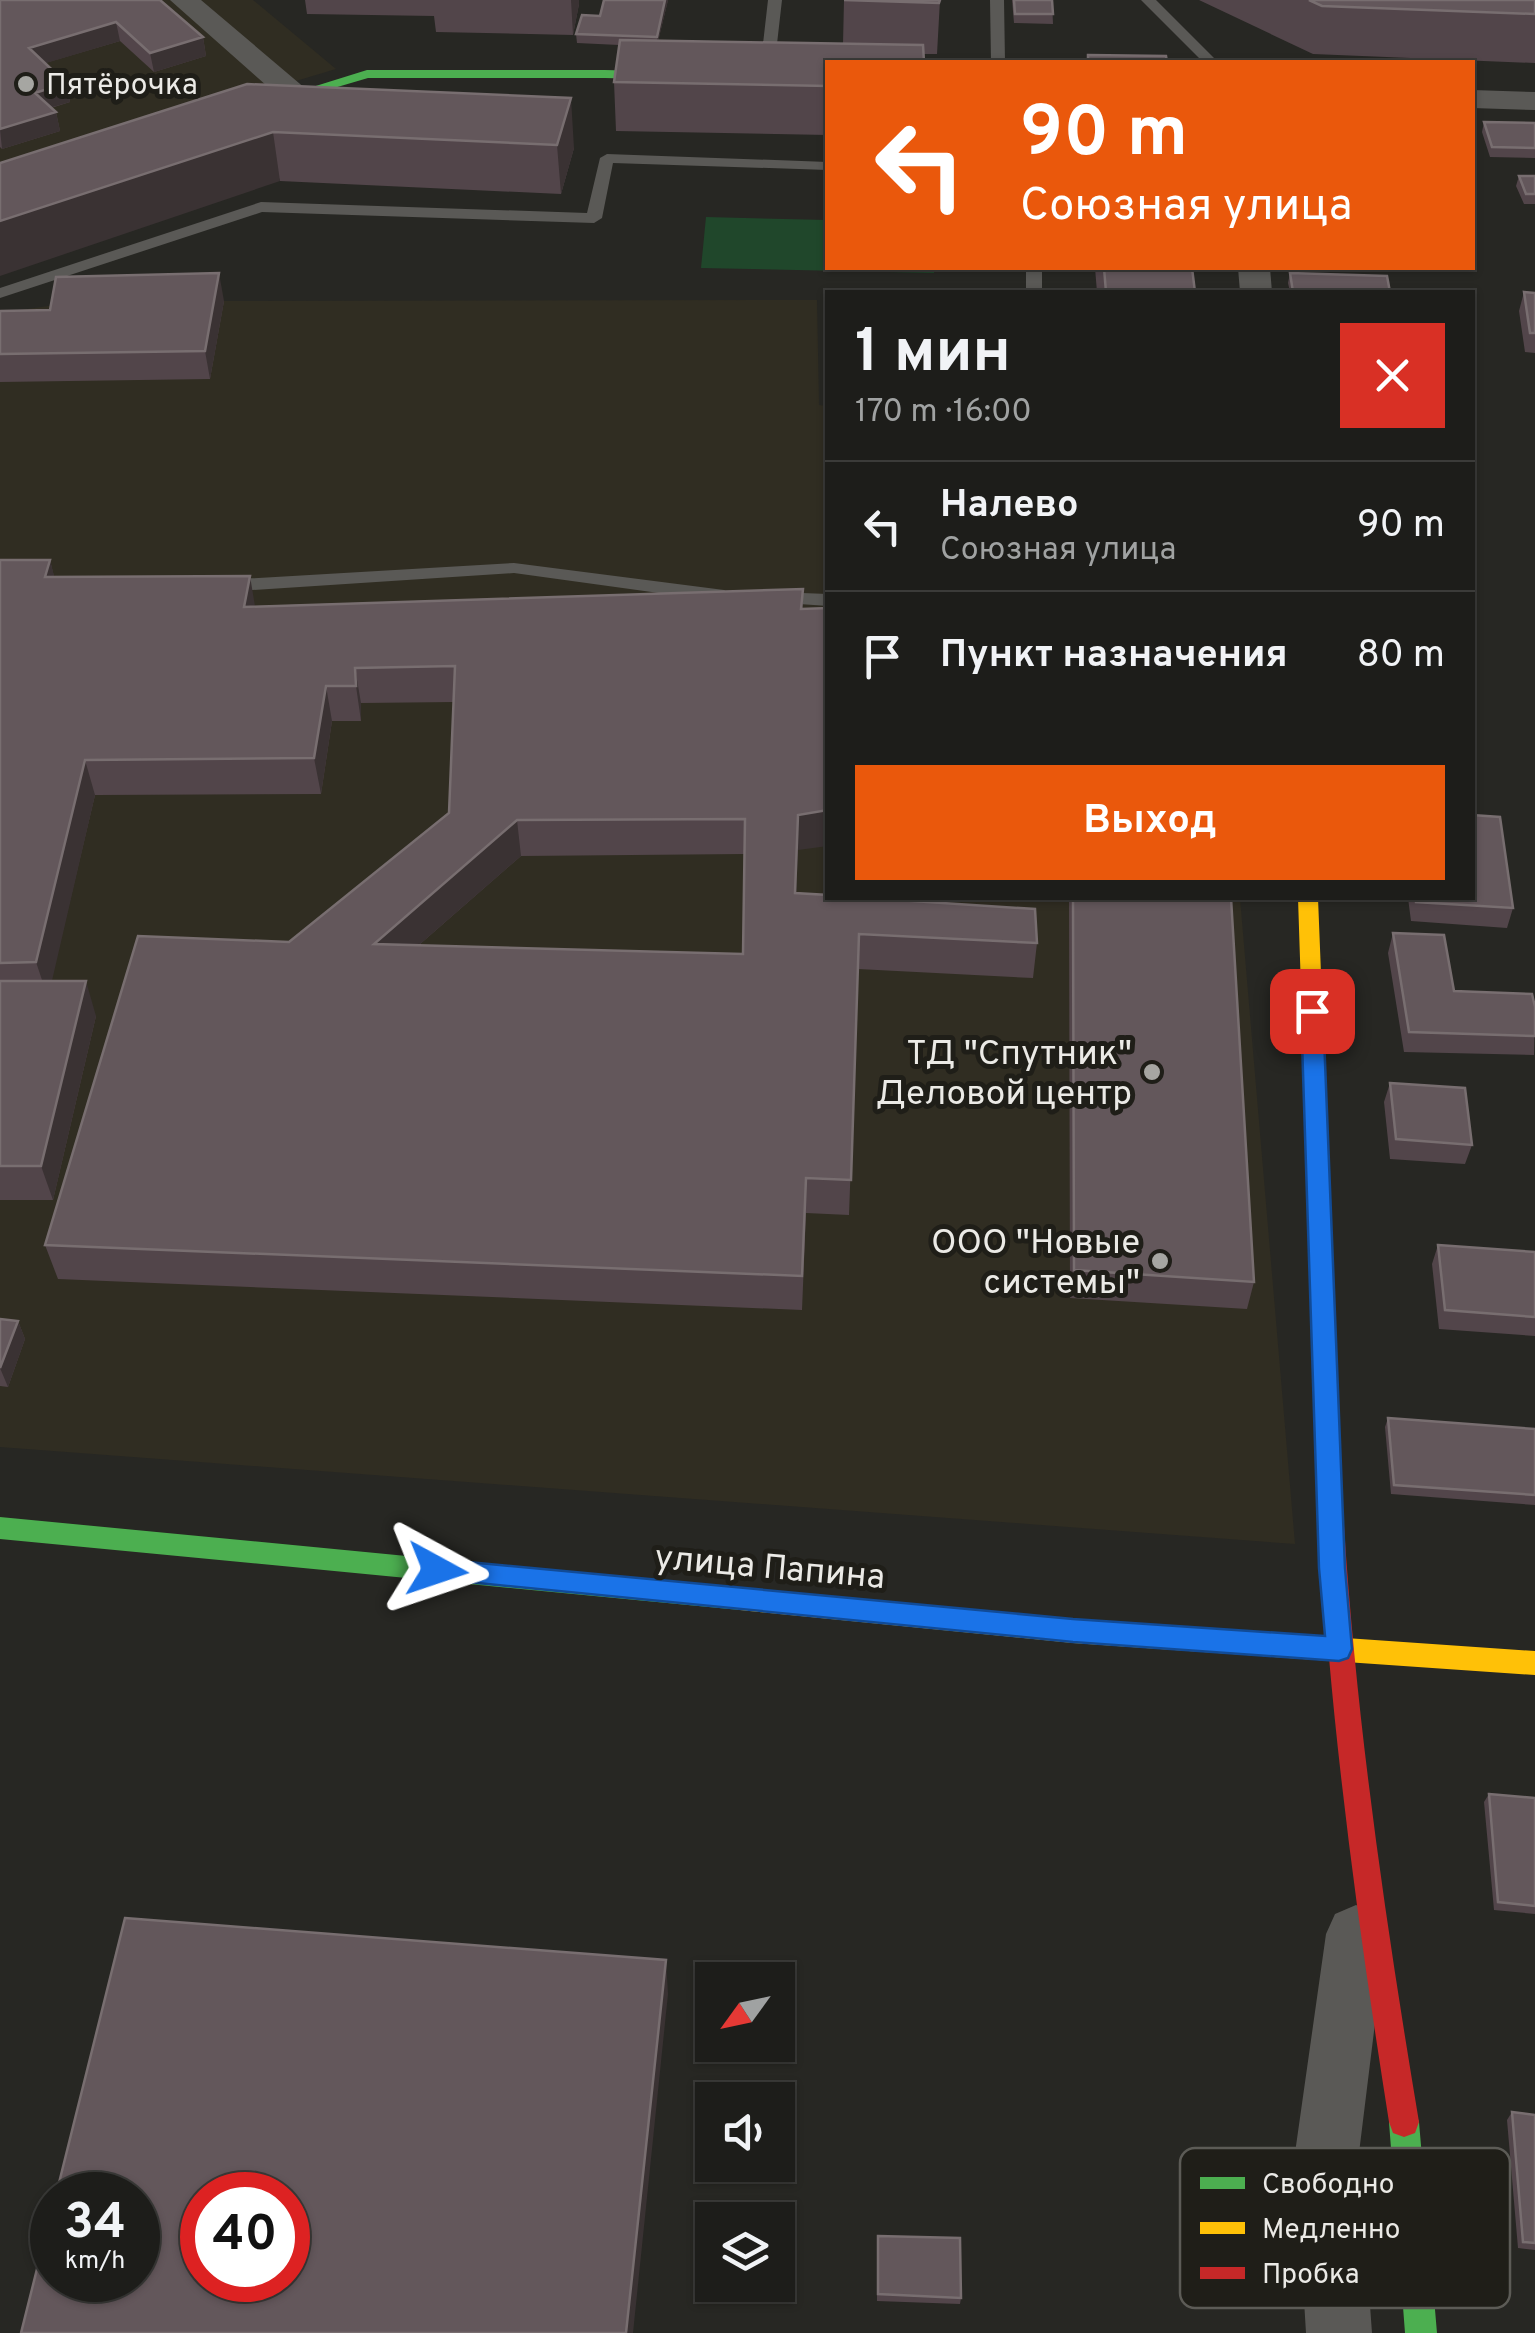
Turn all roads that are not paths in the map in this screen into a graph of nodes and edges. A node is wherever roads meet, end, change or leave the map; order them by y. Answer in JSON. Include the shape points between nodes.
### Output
{"nodes":[{"id":1,"x":184,"y":0,"type":"edge"},
{"id":2,"x":776,"y":0,"type":"edge"},
{"id":3,"x":997,"y":0,"type":"edge"},
{"id":4,"x":1148,"y":0,"type":"edge"},
{"id":5,"x":998,"y":60,"type":"edge"},
{"id":6,"x":1209,"y":60,"type":"edge"},
{"id":7,"x":766,"y":78,"type":"junction"},
{"id":8,"x":825,"y":80,"type":"edge"},
{"id":9,"x":295,"y":95,"type":"junction"},
{"id":10,"x":1475,"y":99,"type":"edge"},
{"id":11,"x":1535,"y":101,"type":"edge"},
{"id":12,"x":221,"y":117,"type":"edge"},
{"id":13,"x":825,"y":166,"type":"edge"},
{"id":14,"x":0,"y":294,"type":"edge"},
{"id":15,"x":199,"y":588,"type":"edge"},
{"id":16,"x":825,"y":600,"type":"edge"},
{"id":17,"x":1308,"y":900,"type":"edge"},
{"id":18,"x":0,"y":1528,"type":"edge"},
{"id":19,"x":1339,"y":1649,"type":"junction"},
{"id":20,"x":1535,"y":1663,"type":"edge"},
{"id":21,"x":1363,"y":1876,"type":"junction"},
{"id":22,"x":1328,"y":2148,"type":"edge"},
{"id":23,"x":1407,"y":2148,"type":"edge"},
{"id":24,"x":1337,"y":2308,"type":"edge"},
{"id":25,"x":1419,"y":2308,"type":"edge"},
{"id":26,"x":1339,"y":2333,"type":"edge"},
{"id":27,"x":1421,"y":2333,"type":"edge"}],
"edges":[{"from":1,"to":9,"type":"street"},
{"from":2,"to":7,"type":"lane"},
{"from":3,"to":5,"type":"lane"},
{"from":4,"to":6,"type":"lane"},
{"from":7,"to":8,"type":"street"},
{"from":7,"to":9,"type":"street","via":[[367,74]]},
{"from":9,"to":12,"type":"street"},
{"from":10,"to":11,"type":"street"},
{"from":13,"to":14,"type":"lane","via":[[607,158],[594,218],[262,206]]},
{"from":15,"to":16,"type":"lane","via":[[514,568],[733,598]]},
{"from":17,"to":19,"type":"street"},
{"from":18,"to":19,"type":"street","name":"улица Папина","via":[[1054,1629]]},
{"from":19,"to":20,"type":"street","name":"улица Папина"},
{"from":19,"to":21,"type":"street"},
{"from":21,"to":22,"type":"street"},
{"from":21,"to":23,"type":"street"},
{"from":24,"to":26,"type":"street"},
{"from":25,"to":27,"type":"street"}]}
